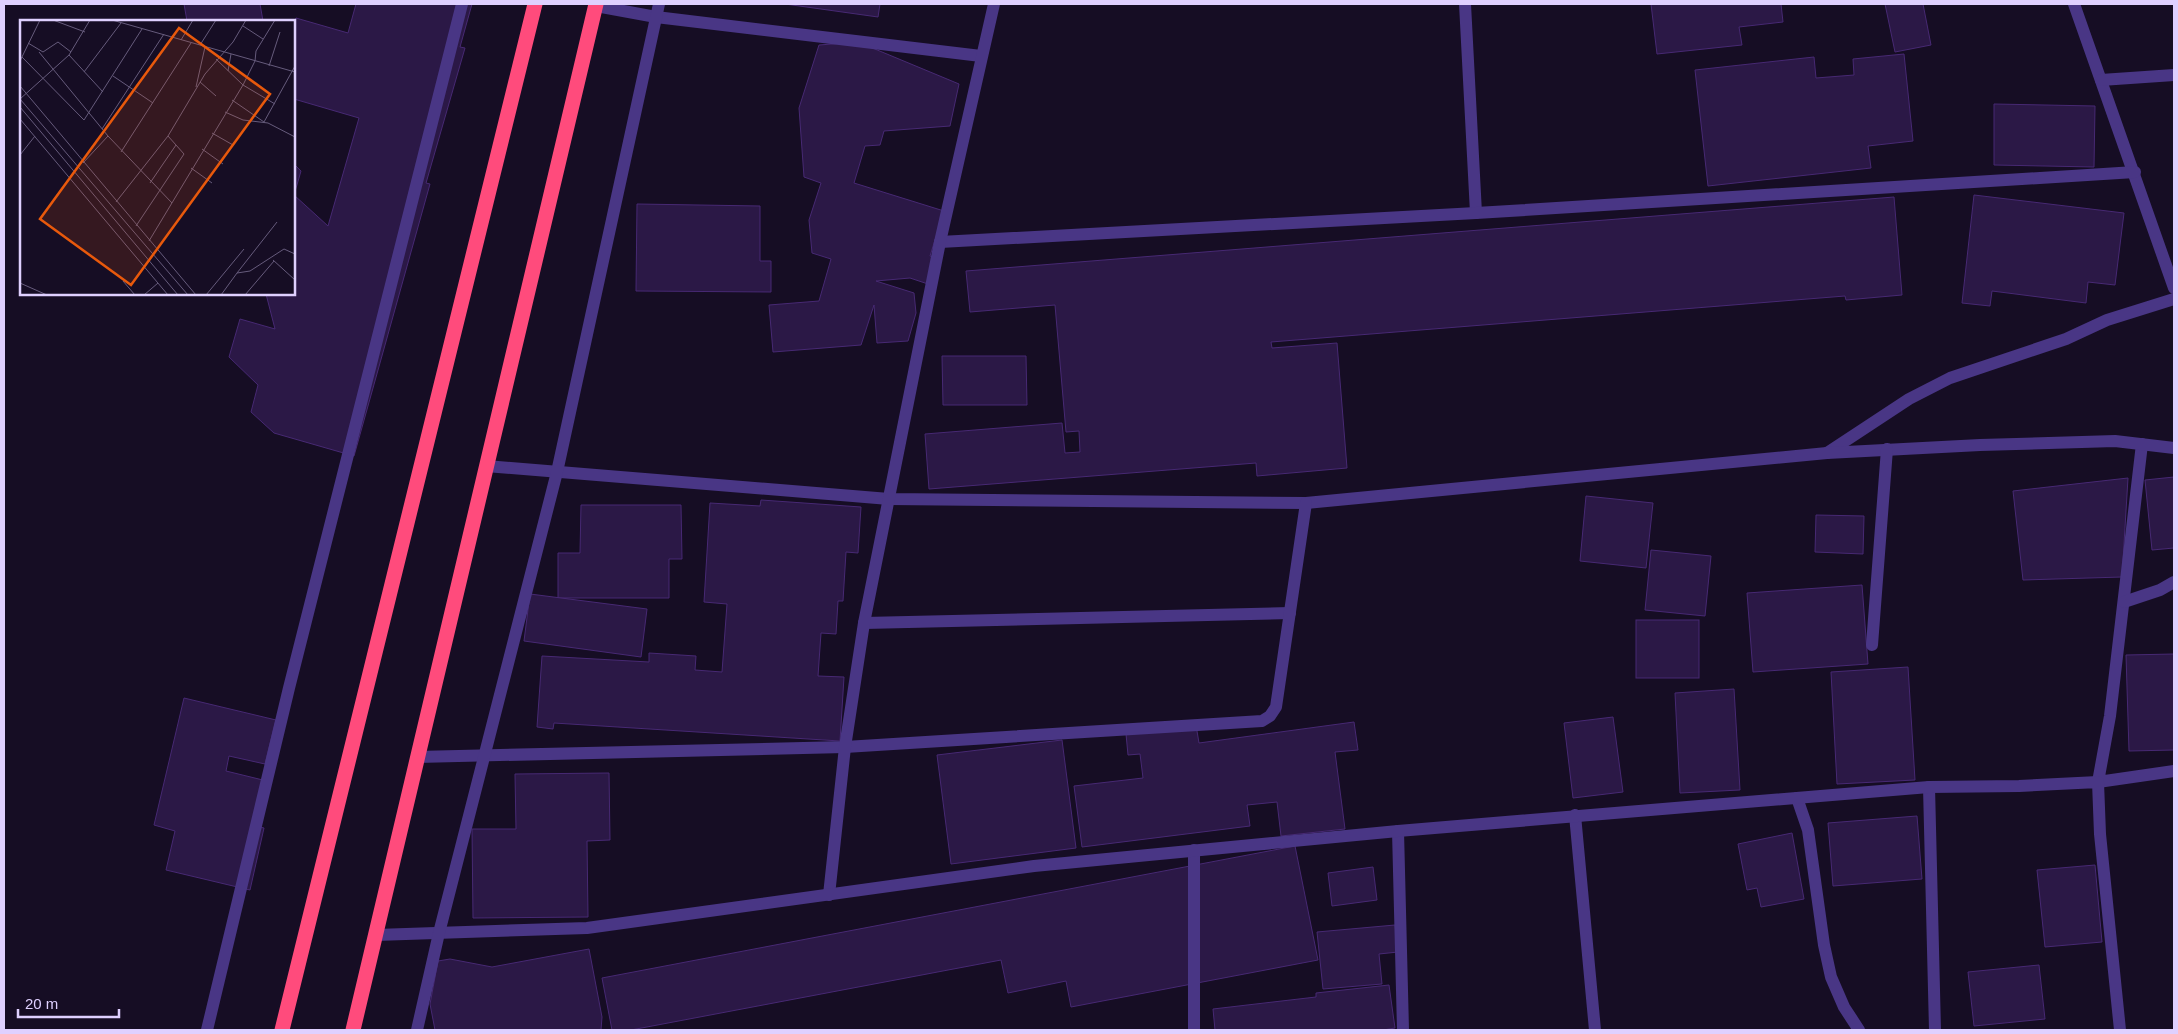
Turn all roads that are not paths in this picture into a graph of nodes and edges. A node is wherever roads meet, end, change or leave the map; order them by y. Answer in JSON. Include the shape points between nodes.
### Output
{"nodes":[{"id":1,"x":462,"y":4,"type":"edge"},
{"id":2,"x":535,"y":4,"type":"edge"},
{"id":3,"x":660,"y":4,"type":"edge"},
{"id":4,"x":994,"y":4,"type":"edge"},
{"id":5,"x":1465,"y":4,"type":"edge"},
{"id":6,"x":2074,"y":4,"type":"edge"},
{"id":7,"x":596,"y":5,"type":"edge"},
{"id":8,"x":656,"y":17,"type":"junction"},
{"id":9,"x":981,"y":56,"type":"junction"},
{"id":10,"x":2174,"y":75,"type":"edge"},
{"id":11,"x":2101,"y":80,"type":"junction"},
{"id":12,"x":2135,"y":172,"type":"junction"},
{"id":13,"x":1476,"y":213,"type":"junction"},
{"id":14,"x":940,"y":242,"type":"junction"},
{"id":15,"x":2168,"y":252,"type":"edge"},
{"id":16,"x":2174,"y":288,"type":"edge"},
{"id":17,"x":2174,"y":300,"type":"edge"},
{"id":18,"x":2142,"y":444,"type":"junction"},
{"id":19,"x":2174,"y":448,"type":"edge"},
{"id":20,"x":1887,"y":449,"type":"junction"},
{"id":21,"x":1827,"y":453,"type":"junction"},
{"id":22,"x":486,"y":466,"type":"junction"},
{"id":23,"x":557,"y":472,"type":"junction"},
{"id":24,"x":889,"y":500,"type":"junction"},
{"id":25,"x":1306,"y":503,"type":"junction"},
{"id":26,"x":2174,"y":582,"type":"edge"},
{"id":27,"x":2124,"y":602,"type":"junction"},
{"id":28,"x":1290,"y":613,"type":"junction"},
{"id":29,"x":864,"y":623,"type":"junction"},
{"id":30,"x":1872,"y":645,"type":"dead end"},
{"id":31,"x":845,"y":747,"type":"junction"},
{"id":32,"x":486,"y":754,"type":"junction"},
{"id":33,"x":417,"y":757,"type":"junction"},
{"id":34,"x":2174,"y":770,"type":"edge"},
{"id":35,"x":2098,"y":782,"type":"junction"},
{"id":36,"x":1929,"y":787,"type":"junction"},
{"id":37,"x":1797,"y":798,"type":"junction"},
{"id":38,"x":1575,"y":815,"type":"junction"},
{"id":39,"x":1398,"y":830,"type":"junction"},
{"id":40,"x":1194,"y":850,"type":"junction"},
{"id":41,"x":829,"y":895,"type":"junction"},
{"id":42,"x":439,"y":933,"type":"junction"},
{"id":43,"x":376,"y":935,"type":"junction"},
{"id":44,"x":207,"y":1030,"type":"edge"},
{"id":45,"x":282,"y":1030,"type":"edge"},
{"id":46,"x":353,"y":1030,"type":"edge"},
{"id":47,"x":417,"y":1030,"type":"edge"},
{"id":48,"x":1194,"y":1030,"type":"edge"},
{"id":49,"x":1403,"y":1030,"type":"edge"},
{"id":50,"x":1595,"y":1030,"type":"edge"},
{"id":51,"x":1859,"y":1030,"type":"edge"},
{"id":52,"x":1935,"y":1030,"type":"edge"},
{"id":53,"x":2120,"y":1030,"type":"edge"}],
"edges":[{"from":1,"to":44,"type":"street"},
{"from":2,"to":45,"type":"highway"},
{"from":3,"to":8,"type":"street"},
{"from":4,"to":9,"type":"street"},
{"from":5,"to":13,"type":"street"},
{"from":6,"to":11,"type":"street"},
{"from":7,"to":8,"type":"street"},
{"from":7,"to":22,"type":"highway"},
{"from":8,"to":9,"type":"street"},
{"from":8,"to":23,"type":"street"},
{"from":9,"to":14,"type":"street"},
{"from":10,"to":11,"type":"street"},
{"from":11,"to":12,"type":"street"},
{"from":12,"to":13,"type":"street"},
{"from":12,"to":15,"type":"street"},
{"from":13,"to":14,"type":"street"},
{"from":14,"to":24,"type":"street"},
{"from":15,"to":16,"type":"street"},
{"from":17,"to":21,"type":"street","via":[[2108,320],[2066,339],[1950,378],[1909,399]]},
{"from":18,"to":19,"type":"street"},
{"from":18,"to":20,"type":"street","via":[[2115,441]]},
{"from":18,"to":27,"type":"street"},
{"from":20,"to":21,"type":"street"},
{"from":20,"to":30,"type":"street"},
{"from":21,"to":25,"type":"street"},
{"from":22,"to":23,"type":"street"},
{"from":22,"to":33,"type":"highway"},
{"from":23,"to":24,"type":"street"},
{"from":23,"to":32,"type":"street"},
{"from":24,"to":25,"type":"street"},
{"from":24,"to":29,"type":"street"},
{"from":25,"to":28,"type":"street"},
{"from":26,"to":27,"type":"street"},
{"from":27,"to":35,"type":"street"},
{"from":28,"to":29,"type":"street"},
{"from":28,"to":31,"type":"street","via":[[1276,707],[1262,721]]},
{"from":29,"to":31,"type":"street"},
{"from":31,"to":32,"type":"street"},
{"from":31,"to":41,"type":"street"},
{"from":32,"to":33,"type":"street"},
{"from":32,"to":42,"type":"street"},
{"from":33,"to":43,"type":"highway"},
{"from":34,"to":35,"type":"street"},
{"from":35,"to":36,"type":"street"},
{"from":35,"to":53,"type":"street","via":[[2100,834]]},
{"from":36,"to":37,"type":"street"},
{"from":36,"to":52,"type":"street"},
{"from":37,"to":38,"type":"street"},
{"from":37,"to":51,"type":"street","via":[[1808,830],[1831,977],[1844,1007]]},
{"from":38,"to":39,"type":"street"},
{"from":38,"to":50,"type":"street"},
{"from":39,"to":40,"type":"street"},
{"from":39,"to":49,"type":"street"},
{"from":40,"to":41,"type":"street","via":[[1034,866]]},
{"from":40,"to":48,"type":"street"},
{"from":41,"to":42,"type":"street","via":[[587,928]]},
{"from":42,"to":43,"type":"street"},
{"from":42,"to":47,"type":"street"},
{"from":43,"to":46,"type":"highway"}]}
